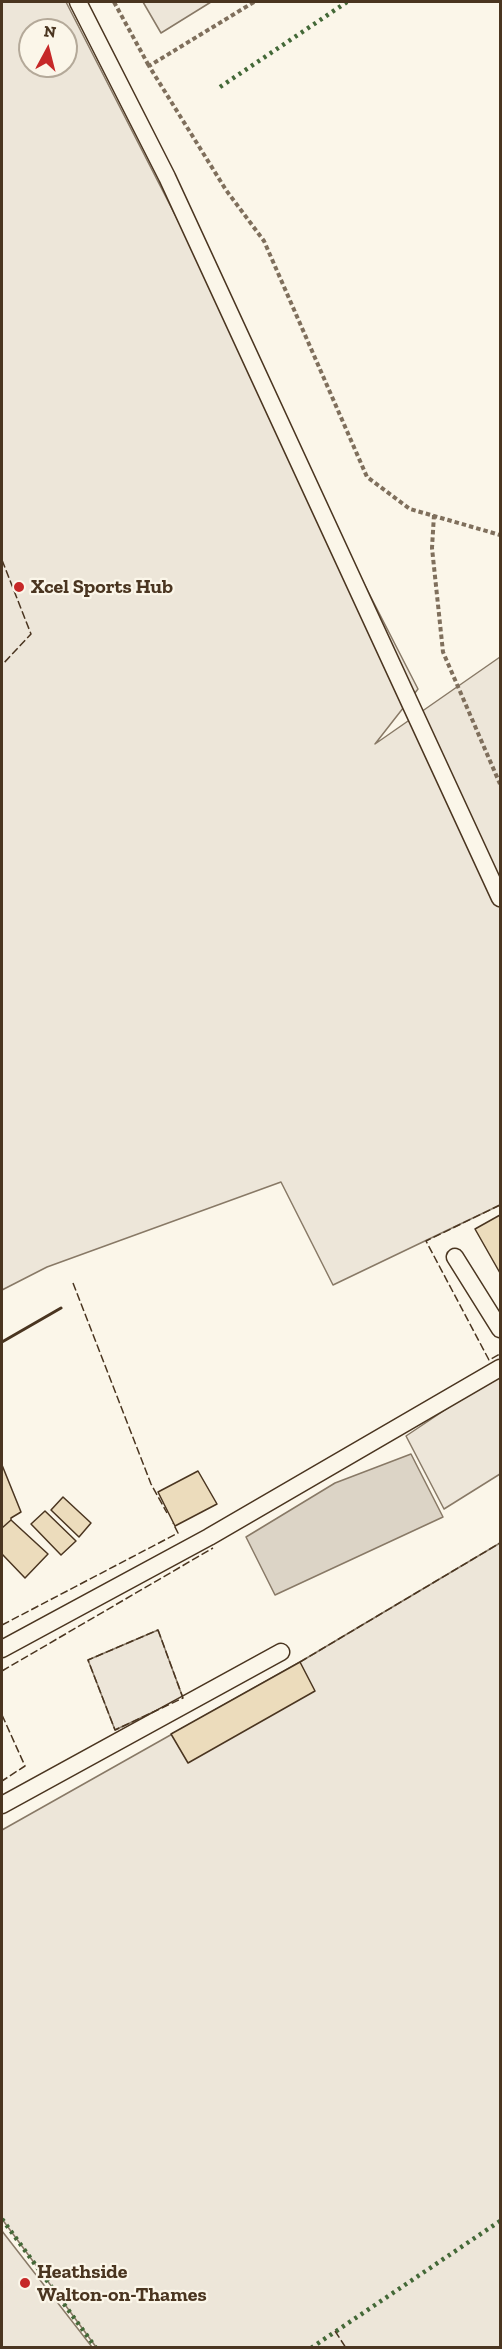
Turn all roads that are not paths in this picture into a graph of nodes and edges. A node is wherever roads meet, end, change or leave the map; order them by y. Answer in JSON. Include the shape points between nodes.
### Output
{"nodes":[{"id":1,"x":78,"y":2,"type":"edge"},
{"id":2,"x":501,"y":898,"type":"edge"},
{"id":3,"x":455,"y":1257,"type":"dead end"},
{"id":4,"x":501,"y":1329,"type":"edge"},
{"id":5,"x":501,"y":1368,"type":"edge"},
{"id":6,"x":2,"y":1649,"type":"edge"},
{"id":7,"x":281,"y":1652,"type":"dead end"},
{"id":8,"x":2,"y":1804,"type":"edge"}],
"edges":[{"from":1,"to":2,"type":"lane","via":[[167,177]]},
{"from":3,"to":4,"type":"lane"},
{"from":5,"to":6,"type":"lane","via":[[209,1537]]},
{"from":7,"to":8,"type":"lane"}]}
